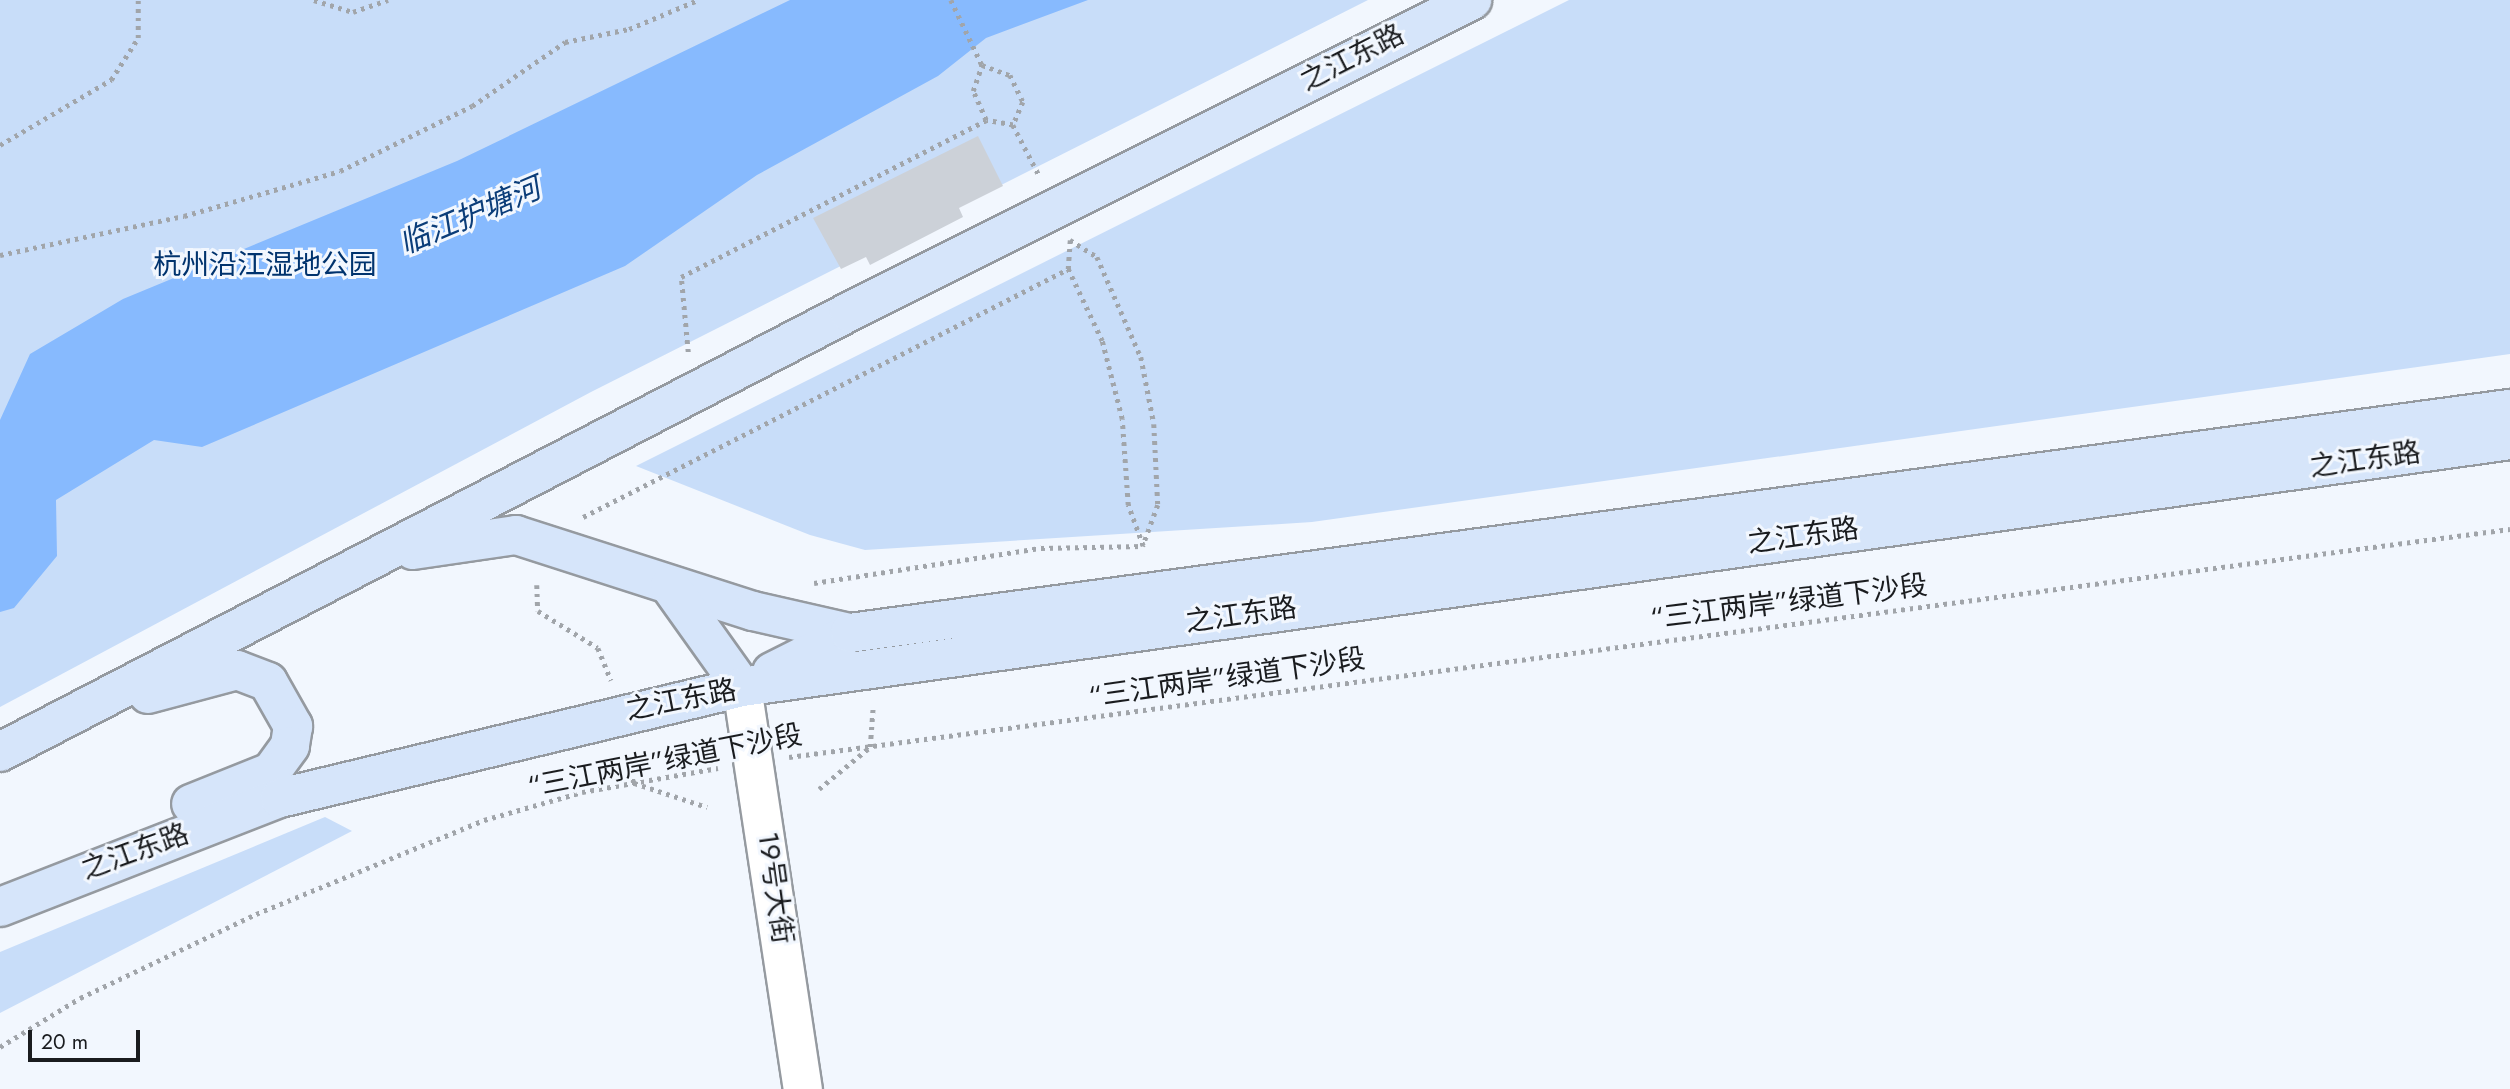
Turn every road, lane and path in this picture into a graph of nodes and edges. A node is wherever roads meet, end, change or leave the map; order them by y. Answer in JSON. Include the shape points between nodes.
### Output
{"nodes":[{"id":1,"x":138,"y":0,"type":"edge"},
{"id":2,"x":314,"y":0,"type":"edge"},
{"id":3,"x":388,"y":0,"type":"edge"},
{"id":4,"x":698,"y":0,"type":"edge"},
{"id":5,"x":951,"y":0,"type":"edge"},
{"id":6,"x":1472,"y":0,"type":"edge"},
{"id":7,"x":982,"y":65,"type":"junction"},
{"id":8,"x":986,"y":120,"type":"junction"},
{"id":9,"x":1013,"y":125,"type":"junction"},
{"id":10,"x":0,"y":145,"type":"edge"},
{"id":11,"x":1041,"y":181,"type":"dead end"},
{"id":12,"x":0,"y":255,"type":"edge"},
{"id":13,"x":1068,"y":269,"type":"junction"},
{"id":14,"x":689,"y":363,"type":"dead end"},
{"id":15,"x":2510,"y":409,"type":"edge"},
{"id":16,"x":2510,"y":440,"type":"edge"},
{"id":17,"x":574,"y":509,"type":"dead end"},
{"id":18,"x":2510,"y":529,"type":"edge"},
{"id":19,"x":1143,"y":546,"type":"junction"},
{"id":20,"x":374,"y":559,"type":"junction"},
{"id":21,"x":860,"y":579,"type":"dead end"},
{"id":22,"x":537,"y":585,"type":"dead end"},
{"id":23,"x":670,"y":586,"type":"junction"},
{"id":24,"x":850,"y":633,"type":"junction"},
{"id":25,"x":612,"y":685,"type":"dead end"},
{"id":26,"x":742,"y":687,"type":"junction"},
{"id":27,"x":874,"y":695,"type":"dead end"},
{"id":28,"x":80,"y":711,"type":"junction"},
{"id":29,"x":870,"y":747,"type":"junction"},
{"id":30,"x":0,"y":752,"type":"edge"},
{"id":31,"x":624,"y":754,"type":"dead end"},
{"id":32,"x":757,"y":761,"type":"junction"},
{"id":33,"x":634,"y":783,"type":"junction"},
{"id":34,"x":819,"y":789,"type":"dead end"},
{"id":35,"x":707,"y":807,"type":"dead end"},
{"id":36,"x":0,"y":886,"type":"edge"},
{"id":37,"x":0,"y":907,"type":"edge"},
{"id":38,"x":0,"y":1047,"type":"edge"},
{"id":39,"x":803,"y":1089,"type":"edge"}],
"edges":[{"from":1,"to":10,"type":"path","via":[[138,38],[111,80]]},
{"from":2,"to":3,"type":"path","via":[[353,12]]},
{"from":4,"to":12,"type":"path","via":[[629,29],[565,42],[472,106],[340,171],[184,216]]},
{"from":5,"to":7,"type":"path"},
{"from":6,"to":20,"type":"main road","name":"之江东路"},
{"from":7,"to":8,"type":"path","via":[[972,91]]},
{"from":7,"to":9,"type":"path","via":[[1010,75],[1023,102]]},
{"from":8,"to":9,"type":"path"},
{"from":8,"to":14,"type":"path","via":[[681,277]]},
{"from":9,"to":11,"type":"path"},
{"from":13,"to":17,"type":"path","via":[[580,519]]},
{"from":13,"to":19,"type":"path","via":[[1102,341],[1122,419],[1128,505]]},
{"from":13,"to":19,"type":"path","via":[[1070,240],[1097,257],[1141,356],[1154,424],[1158,506]]},
{"from":15,"to":24,"type":"main road","name":"之江东路"},
{"from":16,"to":26,"type":"main road","name":"之江东路"},
{"from":18,"to":29,"type":"path","name":"“三江两岸”绿道下沙段"},
{"from":19,"to":21,"type":"path","via":[[1041,548]]},
{"from":20,"to":23,"type":"main road","via":[[516,535]]},
{"from":20,"to":28,"type":"main road","name":"之江东路"},
{"from":22,"to":25,"type":"path","via":[[538,611],[598,648]]},
{"from":23,"to":24,"type":"main road"},
{"from":23,"to":26,"type":"main road"},
{"from":24,"to":26,"type":"main road"},
{"from":26,"to":32,"type":"street","name":"19号大街"},
{"from":26,"to":37,"type":"main road","name":"之江东路","via":[[280,798]]},
{"from":27,"to":29,"type":"path"},
{"from":28,"to":30,"type":"main road","name":"之江东路"},
{"from":28,"to":36,"type":"main road","via":[[237,670],[268,682],[293,726],[290,746],[271,772],[73,849]]},
{"from":29,"to":32,"type":"path","name":"“三江两岸”绿道下沙段"},
{"from":29,"to":34,"type":"path"},
{"from":31,"to":33,"type":"path"},
{"from":32,"to":33,"type":"path","name":"“三江两岸”绿道下沙段"},
{"from":32,"to":39,"type":"street","name":"19号大街"},
{"from":33,"to":35,"type":"path"},
{"from":33,"to":38,"type":"path","name":"“三江两岸”绿道下沙段","via":[[484,820],[256,914],[80,998]]}]}
